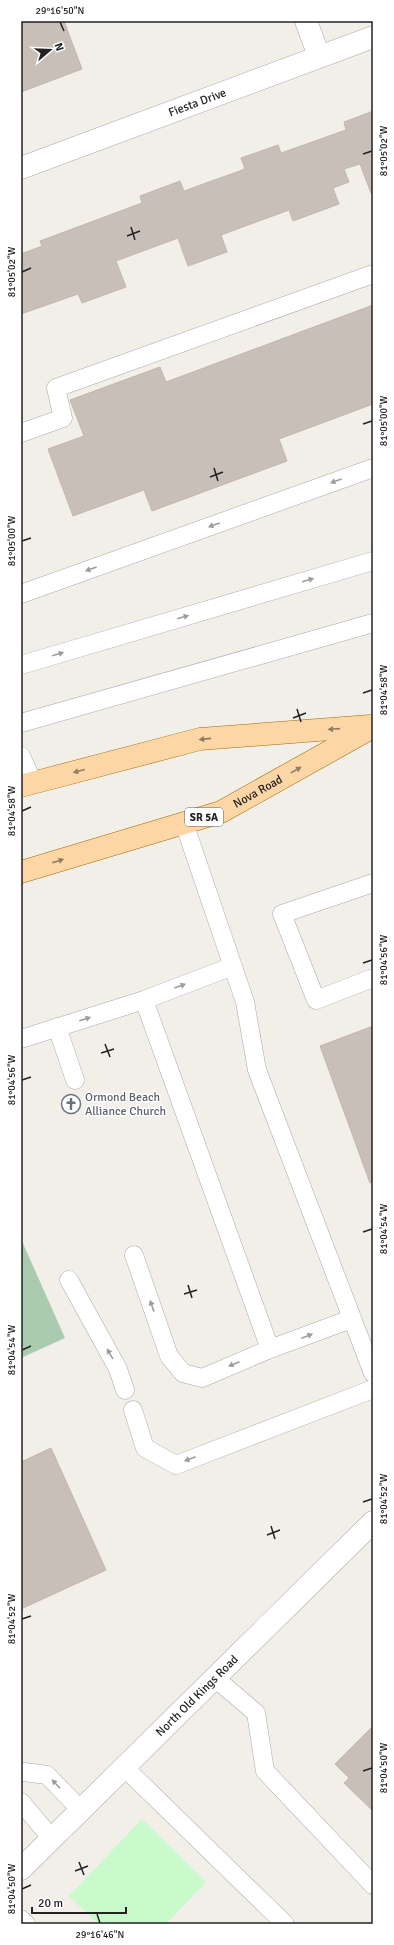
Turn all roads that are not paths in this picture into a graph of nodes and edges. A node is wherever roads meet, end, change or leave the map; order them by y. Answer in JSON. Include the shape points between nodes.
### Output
{"nodes":[{"id":1,"x":306,"y":21,"type":"edge"},
{"id":2,"x":373,"y":37,"type":"edge"},
{"id":3,"x":319,"y":56,"type":"junction"},
{"id":4,"x":21,"y":168,"type":"edge"},
{"id":5,"x":373,"y":274,"type":"edge"},
{"id":6,"x":21,"y":433,"type":"edge"},
{"id":7,"x":373,"y":468,"type":"edge"},
{"id":8,"x":373,"y":561,"type":"edge"},
{"id":9,"x":21,"y":594,"type":"edge"},
{"id":10,"x":373,"y":623,"type":"edge"},
{"id":11,"x":21,"y":665,"type":"edge"},
{"id":12,"x":21,"y":723,"type":"edge"},
{"id":13,"x":373,"y":727,"type":"edge"},
{"id":14,"x":21,"y":756,"type":"edge"},
{"id":15,"x":27,"y":784,"type":"edge"},
{"id":16,"x":184,"y":823,"type":"junction"},
{"id":17,"x":21,"y":872,"type":"edge"},
{"id":18,"x":373,"y":883,"type":"edge"},
{"id":19,"x":233,"y":966,"type":"junction"},
{"id":20,"x":373,"y":978,"type":"edge"},
{"id":21,"x":144,"y":1000,"type":"junction"},
{"id":22,"x":57,"y":1028,"type":"junction"},
{"id":23,"x":21,"y":1039,"type":"edge"},
{"id":24,"x":75,"y":1080,"type":"dead end"},
{"id":25,"x":134,"y":1255,"type":"dead end"},
{"id":26,"x":69,"y":1280,"type":"dead end"},
{"id":27,"x":351,"y":1319,"type":"junction"},
{"id":28,"x":270,"y":1349,"type":"junction"},
{"id":29,"x":373,"y":1373,"type":"edge"},
{"id":30,"x":373,"y":1389,"type":"edge"},
{"id":31,"x":125,"y":1390,"type":"dead end"},
{"id":32,"x":133,"y":1410,"type":"dead end"},
{"id":33,"x":373,"y":1522,"type":"edge"},
{"id":34,"x":215,"y":1678,"type":"junction"},
{"id":35,"x":124,"y":1767,"type":"junction"},
{"id":36,"x":22,"y":1773,"type":"edge"},
{"id":37,"x":21,"y":1802,"type":"edge"},
{"id":38,"x":81,"y":1810,"type":"junction"},
{"id":39,"x":52,"y":1839,"type":"junction"},
{"id":40,"x":21,"y":1869,"type":"edge"},
{"id":41,"x":373,"y":1885,"type":"edge"},
{"id":42,"x":21,"y":1919,"type":"edge"},
{"id":43,"x":26,"y":1924,"type":"edge"},
{"id":44,"x":285,"y":1924,"type":"edge"}],
"edges":[{"from":1,"to":3,"type":"street"},
{"from":2,"to":3,"type":"street","name":"Fiesta Drive"},
{"from":3,"to":4,"type":"street","name":"Fiesta Drive"},
{"from":5,"to":6,"type":"lane","via":[[56,388],[63,418]]},
{"from":7,"to":9,"type":"lane","one_way":true},
{"from":11,"to":8,"type":"lane","one_way":true},
{"from":10,"to":12,"type":"lane"},
{"from":13,"to":15,"type":"main road","name":"Nova Road","number":"SR 5A","one_way":true,"via":[[200,739]]},
{"from":16,"to":13,"type":"main road","name":"Nova Road","number":"SR 5A","one_way":true,"via":[[221,812]]},
{"from":14,"to":15,"type":"lane"},
{"from":17,"to":16,"type":"main road","name":"Nova Road","number":"SR 5A","one_way":true},
{"from":16,"to":19,"type":"lane"},
{"from":18,"to":20,"type":"lane","via":[[282,914],[316,1000]]},
{"from":21,"to":19,"type":"lane","one_way":true},
{"from":19,"to":27,"type":"lane","via":[[245,1002],[257,1070]]},
{"from":22,"to":21,"type":"lane","one_way":true},
{"from":21,"to":28,"type":"lane"},
{"from":22,"to":23,"type":"lane"},
{"from":22,"to":24,"type":"lane"},
{"from":28,"to":25,"type":"lane","one_way":true,"via":[[202,1378],[183,1373],[169,1356]]},
{"from":31,"to":26,"type":"lane","one_way":true,"via":[[118,1369]]},
{"from":28,"to":27,"type":"lane","one_way":true},
{"from":27,"to":29,"type":"lane"},
{"from":30,"to":32,"type":"lane","one_way":true,"via":[[176,1464],[145,1448]]},
{"from":33,"to":34,"type":"street","name":"North Old Kings Road"},
{"from":34,"to":35,"type":"street","name":"North Old Kings Road"},
{"from":34,"to":41,"type":"lane","via":[[256,1713],[266,1771]]},
{"from":35,"to":38,"type":"street","name":"North Old Kings Road"},
{"from":35,"to":44,"type":"lane"},
{"from":38,"to":36,"type":"lane","one_way":true,"via":[[47,1774]]},
{"from":37,"to":39,"type":"lane"},
{"from":38,"to":39,"type":"street","name":"North Old Kings Road"},
{"from":39,"to":40,"type":"street","name":"North Old Kings Road"},
{"from":42,"to":43,"type":"lane"}]}
